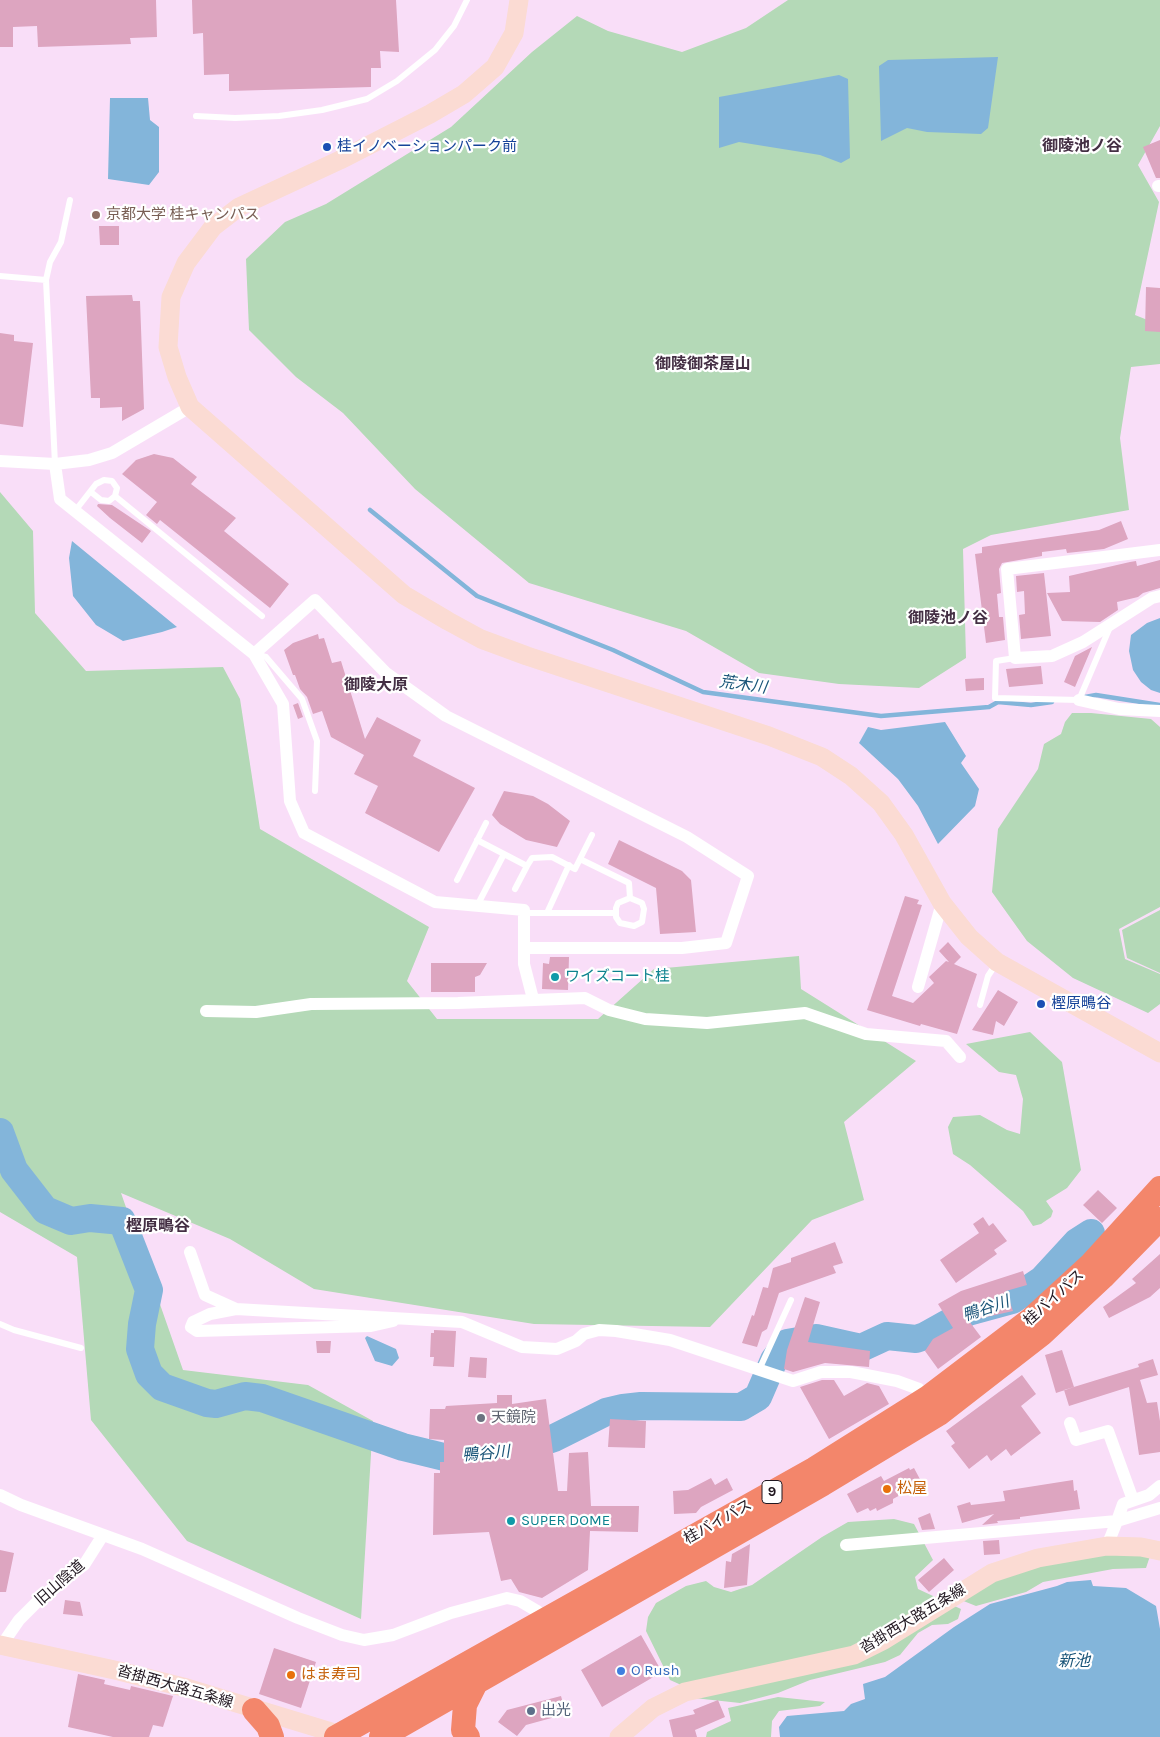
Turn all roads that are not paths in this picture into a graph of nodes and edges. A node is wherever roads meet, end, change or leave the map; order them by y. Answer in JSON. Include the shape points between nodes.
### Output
{"nodes":[{"id":1,"x":467,"y":0,"type":"edge"},
{"id":2,"x":519,"y":0,"type":"edge"},
{"id":3,"x":196,"y":116,"type":"dead end"},
{"id":4,"x":70,"y":200,"type":"dead end"},
{"id":5,"x":0,"y":276,"type":"edge"},
{"id":6,"x":46,"y":280,"type":"junction"},
{"id":7,"x":190,"y":407,"type":"junction"},
{"id":8,"x":0,"y":461,"type":"edge"},
{"id":9,"x":55,"y":464,"type":"junction"},
{"id":10,"x":91,"y":492,"type":"junction"},
{"id":11,"x":114,"y":496,"type":"junction"},
{"id":12,"x":75,"y":511,"type":"junction"},
{"id":13,"x":1160,"y":550,"type":"edge"},
{"id":14,"x":1160,"y":596,"type":"edge"},
{"id":15,"x":262,"y":616,"type":"dead end"},
{"id":16,"x":1111,"y":624,"type":"junction"},
{"id":17,"x":254,"y":654,"type":"junction"},
{"id":18,"x":1015,"y":658,"type":"junction"},
{"id":19,"x":1079,"y":700,"type":"junction"},
{"id":20,"x":1160,"y":712,"type":"edge"},
{"id":21,"x":315,"y":792,"type":"dead end"},
{"id":22,"x":486,"y":823,"type":"dead end"},
{"id":23,"x":592,"y":835,"type":"dead end"},
{"id":24,"x":477,"y":840,"type":"junction"},
{"id":25,"x":504,"y":854,"type":"junction"},
{"id":26,"x":580,"y":859,"type":"junction"},
{"id":27,"x":569,"y":865,"type":"junction"},
{"id":28,"x":526,"y":866,"type":"junction"},
{"id":29,"x":457,"y":880,"type":"dead end"},
{"id":30,"x":515,"y":889,"type":"dead end"},
{"id":31,"x":630,"y":898,"type":"junction"},
{"id":32,"x":942,"y":903,"type":"junction"},
{"id":33,"x":477,"y":906,"type":"junction"},
{"id":34,"x":524,"y":913,"type":"junction"},
{"id":35,"x":547,"y":913,"type":"junction"},
{"id":36,"x":616,"y":913,"type":"junction"},
{"id":37,"x":524,"y":948,"type":"junction"},
{"id":38,"x":997,"y":962,"type":"junction"},
{"id":39,"x":918,"y":987,"type":"dead end"},
{"id":40,"x":533,"y":998,"type":"junction"},
{"id":41,"x":980,"y":1005,"type":"dead end"},
{"id":42,"x":206,"y":1011,"type":"dead end"},
{"id":43,"x":1160,"y":1052,"type":"edge"},
{"id":44,"x":960,"y":1057,"type":"dead end"},
{"id":45,"x":1160,"y":1188,"type":"edge"},
{"id":46,"x":1160,"y":1219,"type":"edge"},
{"id":47,"x":190,"y":1252,"type":"dead end"},
{"id":48,"x":791,"y":1300,"type":"dead end"},
{"id":49,"x":236,"y":1309,"type":"junction"},
{"id":50,"x":409,"y":1318,"type":"junction"},
{"id":51,"x":0,"y":1324,"type":"edge"},
{"id":52,"x":82,"y":1348,"type":"dead end"},
{"id":53,"x":765,"y":1372,"type":"junction"},
{"id":54,"x":933,"y":1406,"type":"junction"},
{"id":55,"x":1070,"y":1423,"type":"dead end"},
{"id":56,"x":1160,"y":1486,"type":"edge"},
{"id":57,"x":0,"y":1495,"type":"edge"},
{"id":58,"x":1134,"y":1500,"type":"junction"},
{"id":59,"x":1160,"y":1508,"type":"edge"},
{"id":60,"x":1117,"y":1521,"type":"junction"},
{"id":61,"x":103,"y":1536,"type":"junction"},
{"id":62,"x":846,"y":1545,"type":"dead end"},
{"id":63,"x":1107,"y":1546,"type":"junction"},
{"id":64,"x":1160,"y":1551,"type":"edge"},
{"id":65,"x":546,"y":1620,"type":"junction"},
{"id":66,"x":1,"y":1646,"type":"edge"},
{"id":67,"x":475,"y":1685,"type":"junction"},
{"id":68,"x":254,"y":1710,"type":"junction"},
{"id":69,"x":341,"y":1736,"type":"edge"},
{"id":70,"x":272,"y":1737,"type":"edge"},
{"id":71,"x":381,"y":1737,"type":"edge"},
{"id":72,"x":468,"y":1737,"type":"edge"},
{"id":73,"x":619,"y":1737,"type":"edge"}],
"edges":[{"from":1,"to":3,"type":"lane","via":[[454,26],[435,50],[397,81],[367,99],[279,116]]},
{"from":2,"to":7,"type":"street","via":[[514,33],[495,67],[464,94],[340,160],[239,207],[213,227],[186,263],[171,296],[168,347]]},
{"from":4,"to":6,"type":"lane","via":[[61,242],[50,262]]},
{"from":5,"to":6,"type":"lane"},
{"from":6,"to":9,"type":"lane"},
{"from":7,"to":9,"type":"street","via":[[112,453],[89,460]]},
{"from":7,"to":32,"type":"street","via":[[404,594],[448,621],[481,639],[527,656],[769,736],[822,757],[851,776],[881,803]]},
{"from":8,"to":9,"type":"street"},
{"from":9,"to":12,"type":"street","via":[[60,499]]},
{"from":10,"to":11,"type":"lane","via":[[101,500],[109,501]]},
{"from":10,"to":11,"type":"lane","via":[[96,484],[112,481],[117,488]]},
{"from":10,"to":12,"type":"lane"},
{"from":11,"to":15,"type":"lane"},
{"from":12,"to":17,"type":"street"},
{"from":13,"to":18,"type":"street","via":[[1007,569]]},
{"from":14,"to":16,"type":"street"},
{"from":16,"to":18,"type":"street","via":[[1052,656]]},
{"from":16,"to":19,"type":"lane"},
{"from":17,"to":21,"type":"lane","via":[[266,658],[302,699],[317,741]]},
{"from":17,"to":33,"type":"street","via":[[283,704],[290,801],[304,833],[435,902]]},
{"from":17,"to":37,"type":"street","via":[[314,600],[386,673],[446,716],[687,837],[748,876],[726,943],[682,948]]},
{"from":18,"to":19,"type":"lane","via":[[996,661],[995,698]]},
{"from":19,"to":20,"type":"street","via":[[1119,709]]},
{"from":22,"to":24,"type":"lane"},
{"from":23,"to":26,"type":"lane"},
{"from":24,"to":25,"type":"lane"},
{"from":24,"to":29,"type":"lane"},
{"from":25,"to":28,"type":"lane"},
{"from":25,"to":33,"type":"lane"},
{"from":26,"to":27,"type":"lane","via":[[575,869]]},
{"from":26,"to":31,"type":"lane","via":[[629,883]]},
{"from":27,"to":28,"type":"lane","via":[[552,858],[532,858]]},
{"from":27,"to":35,"type":"lane"},
{"from":28,"to":30,"type":"lane"},
{"from":31,"to":36,"type":"lane","via":[[618,902]]},
{"from":31,"to":36,"type":"lane","via":[[642,903],[642,922],[627,926],[620,923]]},
{"from":32,"to":38,"type":"street","via":[[970,937]]},
{"from":32,"to":39,"type":"street"},
{"from":33,"to":34,"type":"street","via":[[524,910]]},
{"from":34,"to":35,"type":"lane"},
{"from":34,"to":37,"type":"street"},
{"from":35,"to":36,"type":"lane"},
{"from":37,"to":40,"type":"street","via":[[524,964]]},
{"from":38,"to":41,"type":"lane","via":[[988,976]]},
{"from":38,"to":43,"type":"street"},
{"from":40,"to":42,"type":"street","via":[[458,1003],[311,1004],[256,1012]]},
{"from":40,"to":44,"type":"street","via":[[584,998],[609,1010],[645,1020],[707,1023],[805,1013],[866,1034],[946,1041]]},
{"from":45,"to":54,"type":"highway","name":"桂バイパス","number":"9","via":[[1091,1264]]},
{"from":46,"to":54,"type":"highway","name":"桂バイパス","number":"9","via":[[1042,1334]]},
{"from":47,"to":49,"type":"street","via":[[205,1295]]},
{"from":48,"to":53,"type":"lane"},
{"from":49,"to":50,"type":"street"},
{"from":49,"to":50,"type":"street","via":[[210,1314],[193,1322],[191,1327],[197,1331],[371,1326]]},
{"from":50,"to":53,"type":"street","via":[[462,1322],[522,1347],[557,1349],[576,1342],[584,1334],[599,1330],[616,1331],[670,1340]]},
{"from":51,"to":52,"type":"lane"},
{"from":53,"to":54,"type":"street","via":[[793,1381],[821,1372],[851,1372],[897,1381],[919,1389]]},
{"from":54,"to":65,"type":"highway","name":"桂バイパス","number":"9","via":[[814,1468]]},
{"from":54,"to":67,"type":"highway","name":"桂バイパス","number":"9","via":[[824,1484]]},
{"from":55,"to":58,"type":"street","via":[[1076,1440],[1108,1431]]},
{"from":56,"to":58,"type":"street"},
{"from":57,"to":61,"type":"street"},
{"from":58,"to":60,"type":"street","via":[[1123,1504]]},
{"from":59,"to":60,"type":"street"},
{"from":60,"to":62,"type":"street"},
{"from":60,"to":63,"type":"street"},
{"from":61,"to":65,"type":"street","via":[[142,1549],[298,1618],[364,1640],[393,1635],[451,1613],[507,1598],[537,1611]]},
{"from":61,"to":66,"type":"street","name":"旧山陰道","via":[[84,1565],[44,1595],[18,1620]]},
{"from":63,"to":64,"type":"street","name":"沓掛西大路五条線"},
{"from":63,"to":73,"type":"street","name":"沓掛西大路五条線","via":[[1038,1558],[992,1573],[854,1655],[685,1692],[653,1708]]},
{"from":65,"to":69,"type":"highway","name":"桂バイパス","number":"9"},
{"from":66,"to":68,"type":"street","name":"沓掛西大路五条線","via":[[187,1688]]},
{"from":67,"to":71,"type":"highway","name":"桂バイパス","number":"9"},
{"from":67,"to":72,"type":"highway","via":[[465,1705],[463,1730]]},
{"from":68,"to":69,"type":"street","name":"沓掛西大路五条線"},
{"from":68,"to":70,"type":"highway","via":[[268,1726]]}]}
